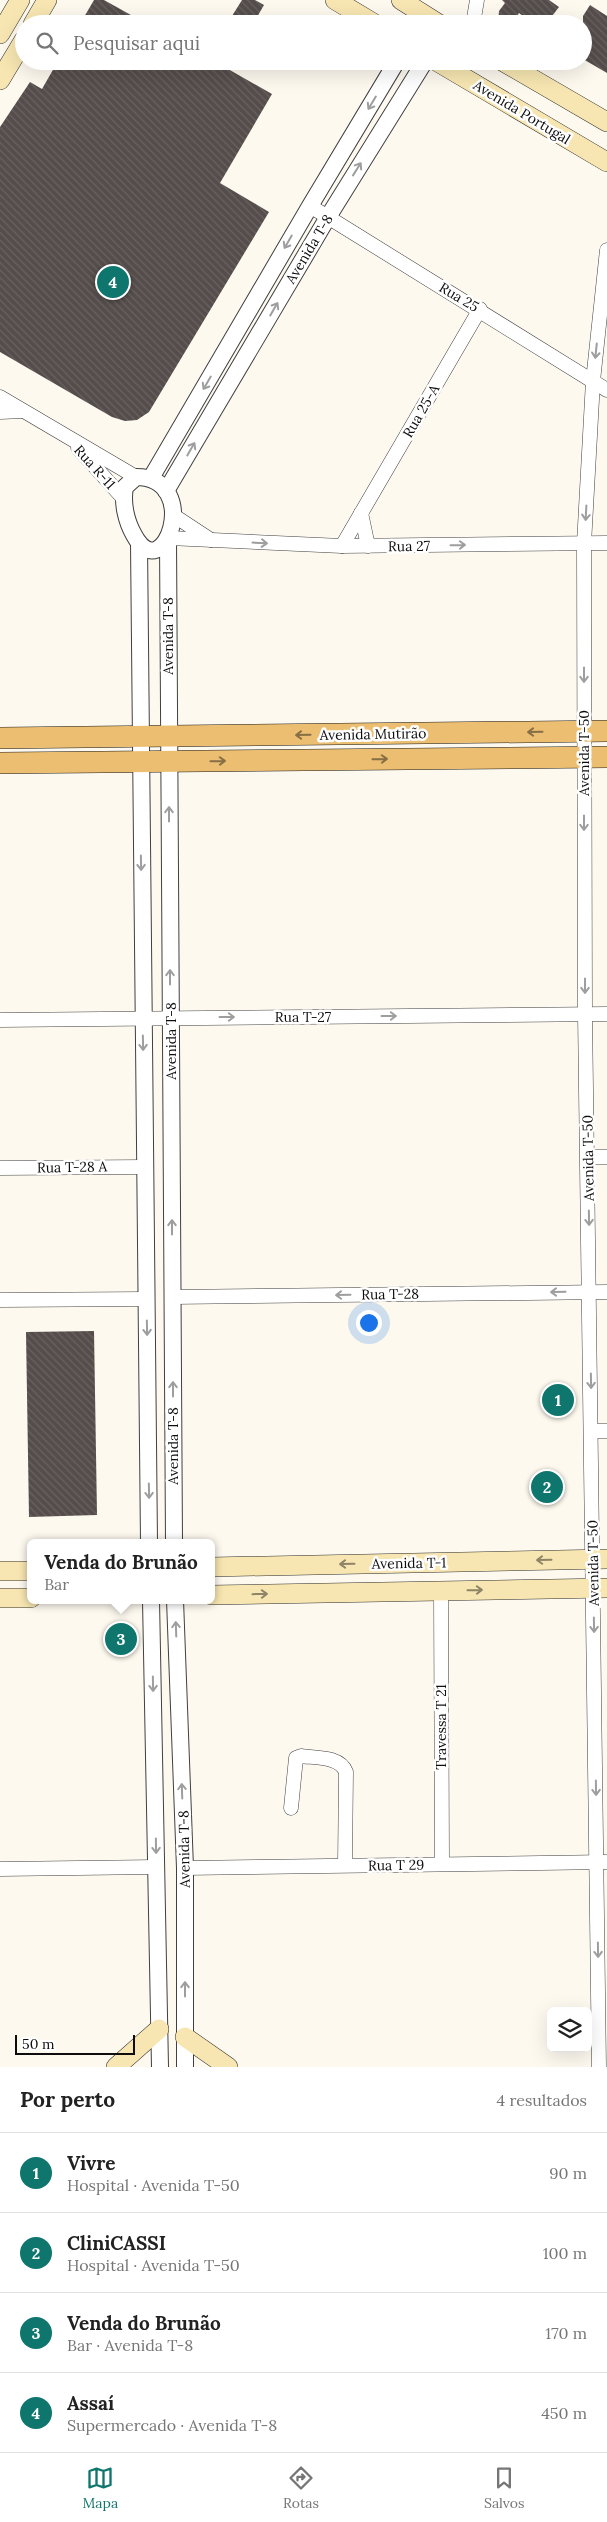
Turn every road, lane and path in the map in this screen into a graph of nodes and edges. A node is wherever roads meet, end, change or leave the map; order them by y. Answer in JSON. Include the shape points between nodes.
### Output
{"nodes":[{"id":1,"x":20,"y":0,"type":"edge"},
{"id":2,"x":48,"y":0,"type":"edge"},
{"id":3,"x":334,"y":0,"type":"edge"},
{"id":4,"x":401,"y":0,"type":"edge"},
{"id":5,"x":477,"y":0,"type":"edge"},
{"id":6,"x":39,"y":15,"type":"edge"},
{"id":7,"x":360,"y":15,"type":"edge"},
{"id":8,"x":421,"y":15,"type":"edge"},
{"id":9,"x":474,"y":15,"type":"edge"},
{"id":10,"x":0,"y":34,"type":"edge"},
{"id":11,"x":15,"y":55,"type":"edge"},
{"id":12,"x":392,"y":70,"type":"edge"},
{"id":13,"x":419,"y":70,"type":"edge"},
{"id":14,"x":451,"y":70,"type":"edge"},
{"id":15,"x":517,"y":70,"type":"edge"},
{"id":16,"x":0,"y":80,"type":"edge"},
{"id":17,"x":607,"y":122,"type":"edge"},
{"id":18,"x":607,"y":162,"type":"edge"},
{"id":19,"x":310,"y":206,"type":"junction"},
{"id":20,"x":328,"y":217,"type":"junction"},
{"id":21,"x":607,"y":250,"type":"edge"},
{"id":22,"x":480,"y":309,"type":"junction"},
{"id":23,"x":593,"y":381,"type":"junction"},
{"id":24,"x":607,"y":390,"type":"edge"},
{"id":25,"x":0,"y":397,"type":"edge"},
{"id":26,"x":24,"y":411,"type":"junction"},
{"id":27,"x":0,"y":412,"type":"edge"},
{"id":28,"x":67,"y":436,"type":"junction"},
{"id":29,"x":144,"y":477,"type":"junction"},
{"id":30,"x":166,"y":491,"type":"junction"},
{"id":31,"x":123,"y":498,"type":"junction"},
{"id":32,"x":362,"y":513,"type":"junction"},
{"id":33,"x":173,"y":515,"type":"junction"},
{"id":34,"x":169,"y":539,"type":"junction"},
{"id":35,"x":212,"y":540,"type":"junction"},
{"id":36,"x":139,"y":543,"type":"junction"},
{"id":37,"x":607,"y":543,"type":"edge"},
{"id":38,"x":584,"y":544,"type":"junction"},
{"id":39,"x":342,"y":546,"type":"junction"},
{"id":40,"x":368,"y":546,"type":"junction"},
{"id":41,"x":584,"y":731,"type":"junction"},
{"id":42,"x":607,"y":731,"type":"edge"},
{"id":43,"x":140,"y":736,"type":"junction"},
{"id":44,"x":168,"y":736,"type":"junction"},
{"id":45,"x":0,"y":738,"type":"edge"},
{"id":46,"x":607,"y":756,"type":"edge"},
{"id":47,"x":584,"y":757,"type":"junction"},
{"id":48,"x":140,"y":762,"type":"junction"},
{"id":49,"x":169,"y":762,"type":"junction"},
{"id":50,"x":0,"y":763,"type":"edge"},
{"id":51,"x":585,"y":1014,"type":"junction"},
{"id":52,"x":607,"y":1014,"type":"edge"},
{"id":53,"x":143,"y":1018,"type":"junction"},
{"id":54,"x":170,"y":1018,"type":"junction"},
{"id":55,"x":0,"y":1020,"type":"edge"},
{"id":56,"x":607,"y":1156,"type":"edge"},
{"id":57,"x":588,"y":1157,"type":"junction"},
{"id":58,"x":145,"y":1167,"type":"junction"},
{"id":59,"x":0,"y":1168,"type":"edge"},
{"id":60,"x":590,"y":1292,"type":"junction"},
{"id":61,"x":607,"y":1292,"type":"edge"},
{"id":62,"x":172,"y":1296,"type":"junction"},
{"id":63,"x":146,"y":1299,"type":"junction"},
{"id":64,"x":0,"y":1300,"type":"edge"},
{"id":65,"x":592,"y":1431,"type":"junction"},
{"id":66,"x":607,"y":1431,"type":"edge"},
{"id":67,"x":149,"y":1539,"type":"edge"},
{"id":68,"x":174,"y":1539,"type":"edge"},
{"id":69,"x":600,"y":1559,"type":"edge"},
{"id":70,"x":215,"y":1567,"type":"edge"},
{"id":71,"x":0,"y":1571,"type":"edge"},
{"id":72,"x":27,"y":1571,"type":"edge"},
{"id":73,"x":600,"y":1588,"type":"edge"},
{"id":74,"x":441,"y":1591,"type":"junction"},
{"id":75,"x":215,"y":1595,"type":"edge"},
{"id":76,"x":0,"y":1598,"type":"edge"},
{"id":77,"x":27,"y":1598,"type":"edge"},
{"id":78,"x":151,"y":1604,"type":"edge"},
{"id":79,"x":176,"y":1604,"type":"edge"},
{"id":80,"x":291,"y":1808,"type":"dead end"},
{"id":81,"x":602,"y":1862,"type":"edge"},
{"id":82,"x":442,"y":1864,"type":"junction"},
{"id":83,"x":345,"y":1866,"type":"junction"},
{"id":84,"x":156,"y":1868,"type":"junction"},
{"id":85,"x":185,"y":1868,"type":"junction"},
{"id":86,"x":0,"y":1869,"type":"edge"},
{"id":87,"x":159,"y":2029,"type":"junction"},
{"id":88,"x":185,"y":2037,"type":"junction"},
{"id":89,"x":116,"y":2067,"type":"edge"},
{"id":90,"x":160,"y":2067,"type":"edge"},
{"id":91,"x":185,"y":2067,"type":"edge"},
{"id":92,"x":228,"y":2067,"type":"edge"},
{"id":93,"x":599,"y":2067,"type":"edge"}],
"edges":[{"from":1,"to":10,"type":"main road"},
{"from":2,"to":6,"type":"main road"},
{"from":3,"to":7,"type":"main road"},
{"from":4,"to":8,"type":"main road"},
{"from":5,"to":9,"type":"street"},
{"from":11,"to":16,"type":"main road"},
{"from":12,"to":19,"type":"street","name":"Avenida T-8","one_way":true},
{"from":20,"to":13,"type":"street","name":"Avenida T-8","one_way":true},
{"from":14,"to":18,"type":"main road","name":"Avenida Portugal"},
{"from":15,"to":17,"type":"main road"},
{"from":19,"to":20,"type":"street","name":"Rua 25"},
{"from":19,"to":29,"type":"street","name":"Avenida T-8","one_way":true},
{"from":20,"to":22,"type":"street","name":"Rua 25"},
{"from":30,"to":20,"type":"street","name":"Avenida T-8","one_way":true},
{"from":21,"to":23,"type":"street","name":"Avenida T-50","one_way":true},
{"from":22,"to":23,"type":"street","name":"Rua 25"},
{"from":22,"to":32,"type":"street","name":"Rua 25-A"},
{"from":23,"to":24,"type":"street","name":"Rua 25"},
{"from":23,"to":38,"type":"street","name":"Avenida T-50","one_way":true},
{"from":25,"to":26,"type":"street","name":"Rua R-11"},
{"from":26,"to":27,"type":"street"},
{"from":26,"to":28,"type":"street","name":"Rua R-11"},
{"from":28,"to":29,"type":"street","name":"Rua R-11"},
{"from":28,"to":31,"type":"street","name":"Rua R-11"},
{"from":29,"to":30,"type":"street","via":[[159,482]]},
{"from":29,"to":31,"type":"street","via":[[125,487]]},
{"from":30,"to":33,"type":"street"},
{"from":31,"to":36,"type":"street","via":[[131,528]]},
{"from":32,"to":39,"type":"street","name":"Rua 25-A"},
{"from":32,"to":40,"type":"street"},
{"from":33,"to":34,"type":"street"},
{"from":33,"to":35,"type":"street"},
{"from":34,"to":35,"type":"street","name":"Rua 27"},
{"from":34,"to":36,"type":"street","via":[[162,548],[155,550]]},
{"from":34,"to":44,"type":"street","name":"Avenida T-8"},
{"from":35,"to":39,"type":"street","name":"Rua 27","one_way":true},
{"from":36,"to":43,"type":"street","name":"Avenida T-8"},
{"from":37,"to":38,"type":"street","name":"Rua 27"},
{"from":40,"to":38,"type":"street","name":"Rua 27","one_way":true},
{"from":38,"to":41,"type":"street","name":"Avenida T-50","one_way":true},
{"from":39,"to":40,"type":"street","name":"Rua 27"},
{"from":41,"to":42,"type":"main road","name":"Avenida Mutirão"},
{"from":41,"to":44,"type":"main road","name":"Avenida Mutirão","one_way":true},
{"from":41,"to":47,"type":"street","name":"Avenida T-50"},
{"from":43,"to":44,"type":"main road","name":"Avenida Mutirão"},
{"from":43,"to":45,"type":"main road","name":"Avenida Mutirão"},
{"from":43,"to":48,"type":"street","name":"Avenida T-8"},
{"from":44,"to":49,"type":"street","name":"Avenida T-8"},
{"from":46,"to":47,"type":"main road","name":"Avenida Mutirão"},
{"from":49,"to":47,"type":"main road","name":"Avenida Mutirão","one_way":true},
{"from":47,"to":51,"type":"street","name":"Avenida T-50","one_way":true},
{"from":48,"to":49,"type":"main road","name":"Avenida Mutirão"},
{"from":48,"to":50,"type":"main road","name":"Avenida Mutirão"},
{"from":48,"to":53,"type":"street","name":"Avenida T-8","one_way":true},
{"from":54,"to":49,"type":"street","name":"Avenida T-8","one_way":true},
{"from":51,"to":52,"type":"street","name":"Rua T-27"},
{"from":54,"to":51,"type":"street","name":"Rua T-27","one_way":true},
{"from":51,"to":57,"type":"street","name":"Avenida T-50"},
{"from":53,"to":54,"type":"street","name":"Rua T-27"},
{"from":53,"to":55,"type":"street","name":"Rua T-27"},
{"from":53,"to":58,"type":"street","name":"Avenida T-8","one_way":true},
{"from":62,"to":54,"type":"street","name":"Avenida T-8","one_way":true},
{"from":56,"to":57,"type":"street"},
{"from":57,"to":60,"type":"street","name":"Avenida T-50","one_way":true},
{"from":58,"to":59,"type":"street","name":"Rua T-28 A"},
{"from":58,"to":63,"type":"street","name":"Avenida T-8"},
{"from":60,"to":61,"type":"street","name":"Rua T-28"},
{"from":60,"to":62,"type":"street","name":"Rua T-28","one_way":true},
{"from":60,"to":65,"type":"street","name":"Avenida T-50","one_way":true},
{"from":68,"to":62,"type":"street","name":"Avenida T-8","one_way":true},
{"from":63,"to":64,"type":"street"},
{"from":63,"to":67,"type":"street","name":"Avenida T-8","one_way":true},
{"from":65,"to":66,"type":"street"},
{"from":65,"to":69,"type":"street","name":"Avenida T-50"},
{"from":69,"to":70,"type":"main road","name":"Avenida T-1","one_way":true},
{"from":69,"to":73,"type":"street","name":"Avenida T-50"},
{"from":71,"to":72,"type":"main road"},
{"from":74,"to":73,"type":"main road","name":"Avenida T-1","one_way":true},
{"from":73,"to":81,"type":"street","name":"Avenida T-50","one_way":true},
{"from":75,"to":74,"type":"main road","name":"Avenida T-1","one_way":true},
{"from":74,"to":82,"type":"street","name":"Travessa T 21"},
{"from":76,"to":77,"type":"main road"},
{"from":78,"to":84,"type":"street","name":"Avenida T-8","one_way":true},
{"from":85,"to":79,"type":"street","name":"Avenida T-8","one_way":true},
{"from":80,"to":83,"type":"street","via":[[296,1758],[334,1761],[344,1766]]},
{"from":81,"to":82,"type":"street","name":"Rua T 29"},
{"from":81,"to":93,"type":"street","name":"Avenida T-50","one_way":true},
{"from":82,"to":83,"type":"street","name":"Rua T 29"},
{"from":83,"to":85,"type":"street","name":"Rua T 29"},
{"from":84,"to":86,"type":"street"},
{"from":84,"to":87,"type":"street","name":"Avenida T-8"},
{"from":88,"to":85,"type":"street","name":"Avenida T-8","one_way":true},
{"from":87,"to":89,"type":"main road"},
{"from":87,"to":90,"type":"street","name":"Avenida T-8"},
{"from":88,"to":91,"type":"street","name":"Avenida T-8"},
{"from":88,"to":92,"type":"main road"}]}
